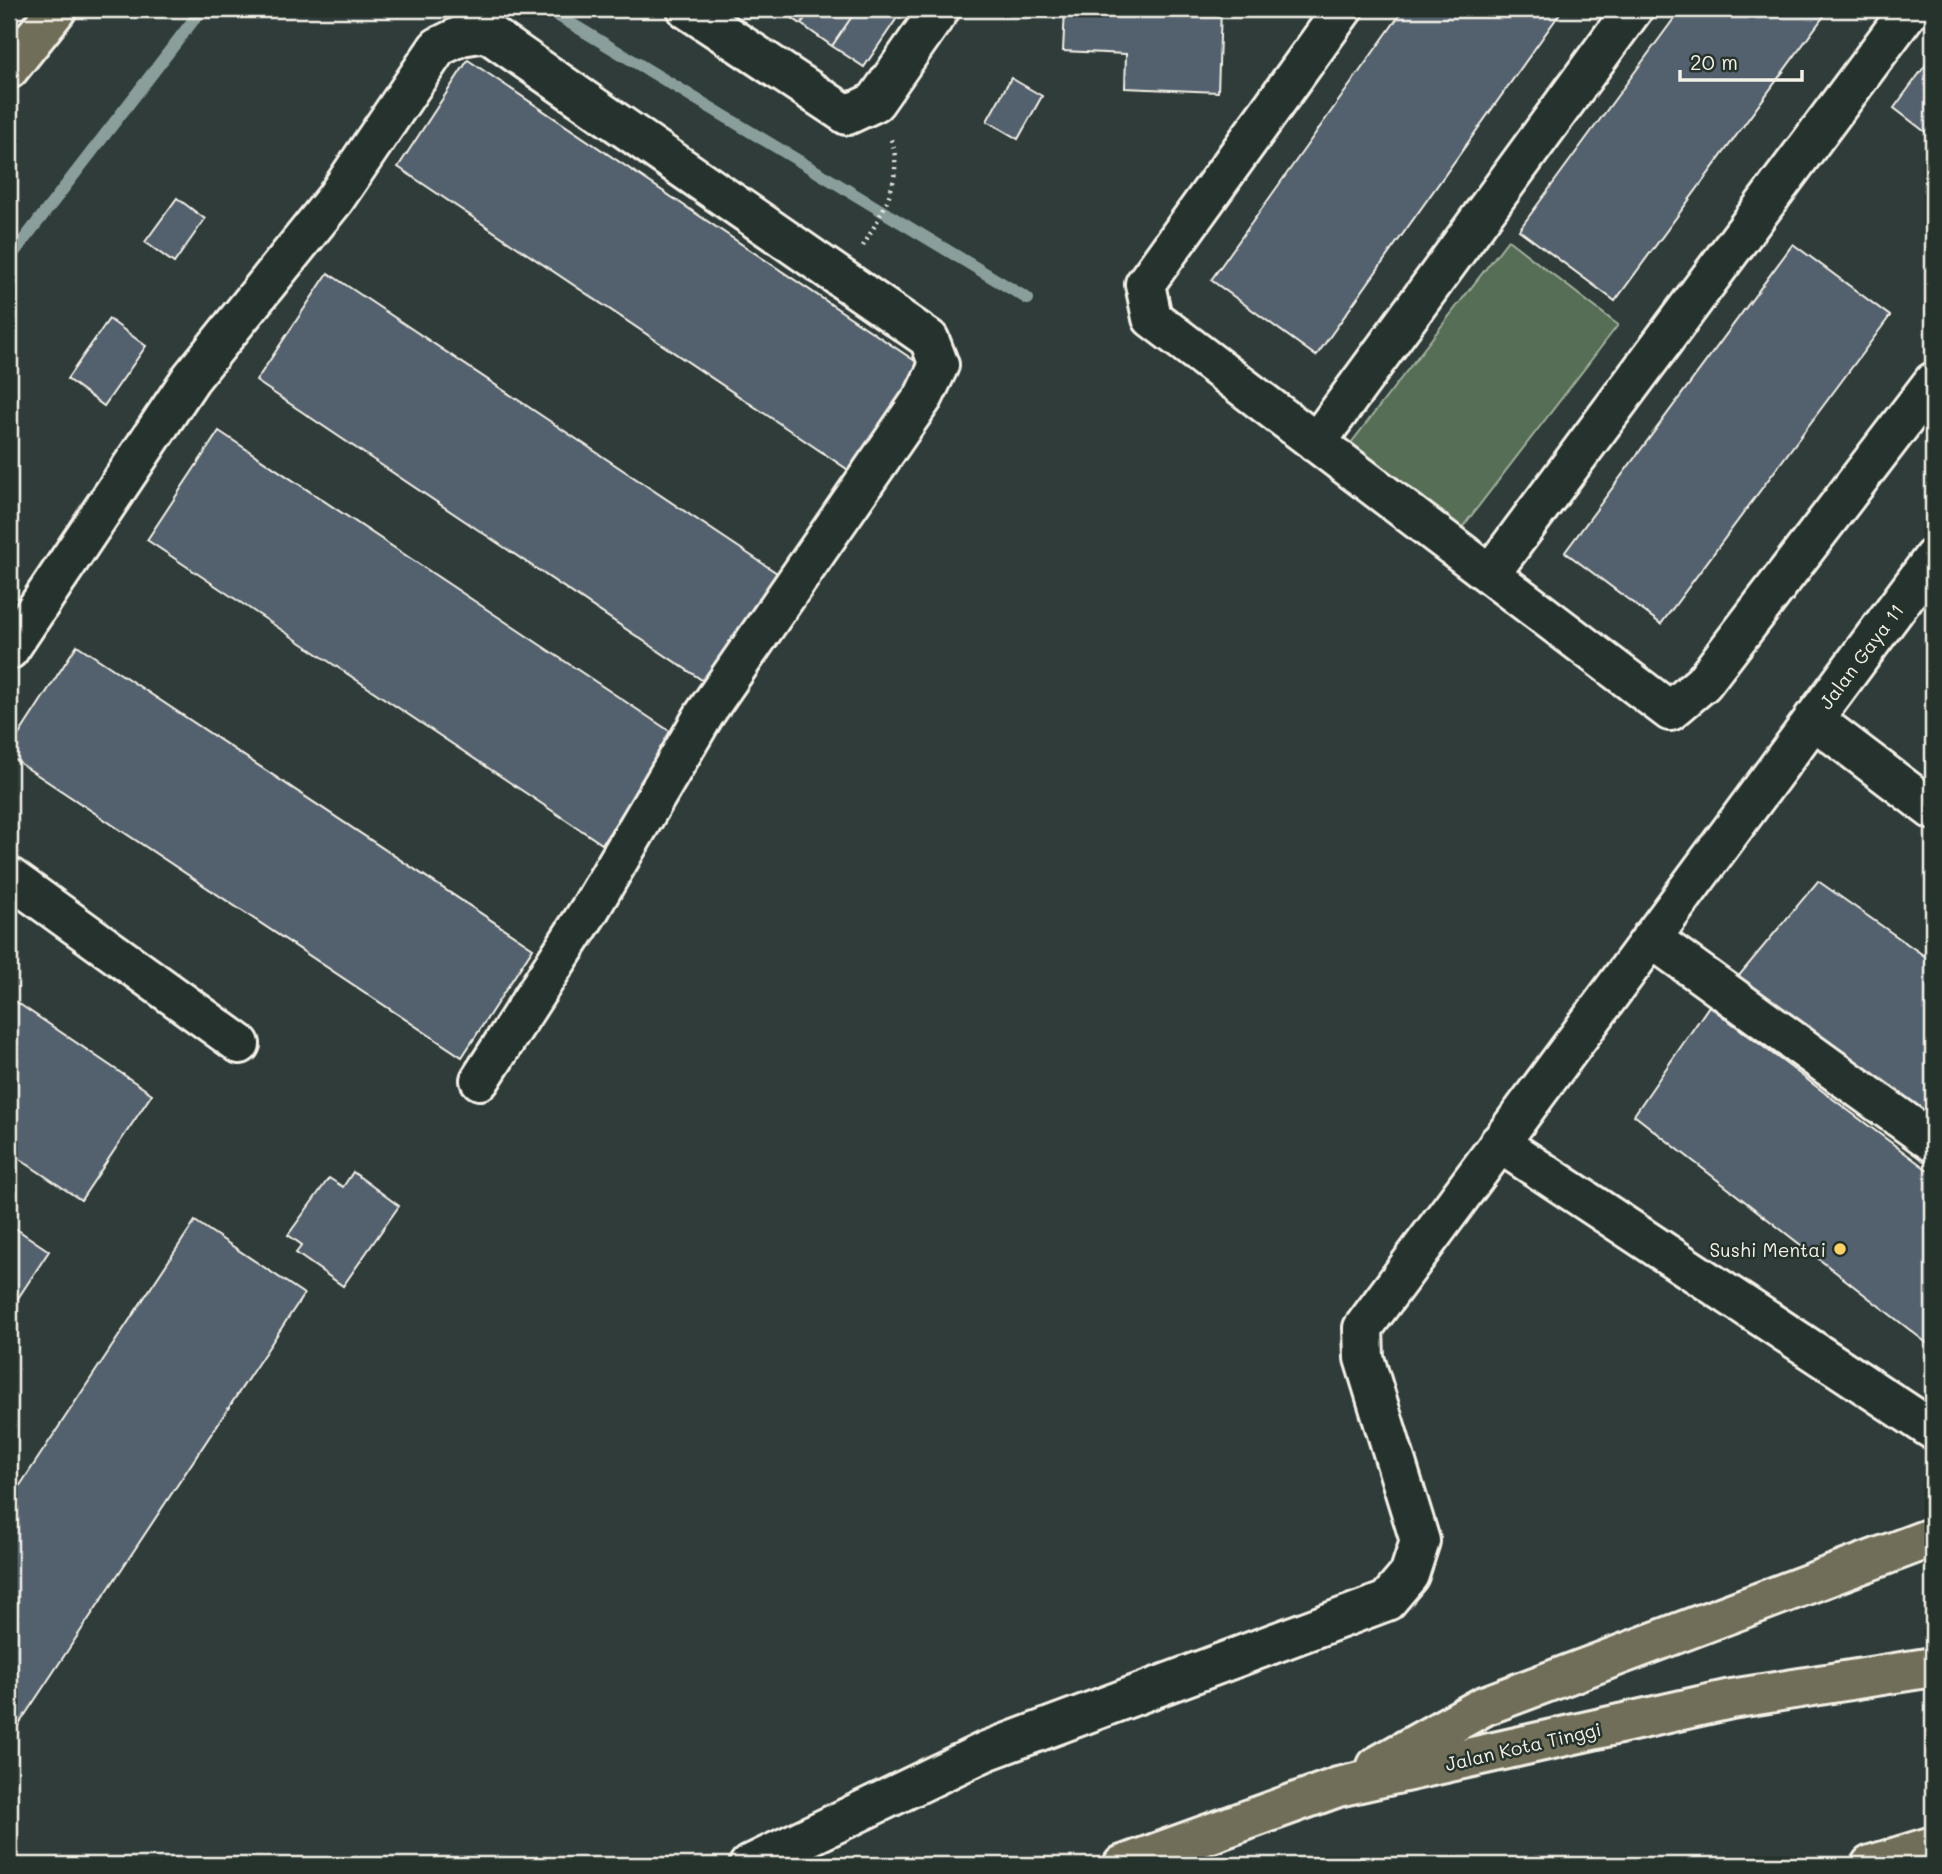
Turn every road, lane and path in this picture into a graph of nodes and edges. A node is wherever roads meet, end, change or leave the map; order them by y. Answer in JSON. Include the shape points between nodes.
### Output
{"nodes":[{"id":1,"x":57,"y":9,"type":"edge"},
{"id":2,"x":687,"y":9,"type":"edge"},
{"id":3,"x":940,"y":9,"type":"edge"},
{"id":4,"x":1343,"y":9,"type":"edge"},
{"id":5,"x":1633,"y":9,"type":"edge"},
{"id":6,"x":1910,"y":9,"type":"edge"},
{"id":7,"x":9,"y":69,"type":"edge"},
{"id":8,"x":876,"y":102,"type":"junction"},
{"id":9,"x":874,"y":227,"type":"dead end"},
{"id":10,"x":1933,"y":382,"type":"edge"},
{"id":11,"x":1316,"y":443,"type":"junction"},
{"id":12,"x":1933,"y":558,"type":"edge"},
{"id":13,"x":1490,"y":574,"type":"junction"},
{"id":14,"x":9,"y":650,"type":"edge"},
{"id":15,"x":1813,"y":719,"type":"junction"},
{"id":16,"x":1933,"y":810,"type":"edge"},
{"id":17,"x":9,"y":877,"type":"edge"},
{"id":18,"x":1651,"y":938,"type":"junction"},
{"id":19,"x":240,"y":1044,"type":"dead end"},
{"id":20,"x":480,"y":1080,"type":"dead end"},
{"id":21,"x":1933,"y":1142,"type":"edge"},
{"id":22,"x":1499,"y":1143,"type":"junction"},
{"id":23,"x":1933,"y":1430,"type":"edge"},
{"id":24,"x":1933,"y":1537,"type":"edge"},
{"id":25,"x":1933,"y":1667,"type":"edge"},
{"id":26,"x":1338,"y":1787,"type":"junction"},
{"id":27,"x":1933,"y":1846,"type":"edge"},
{"id":28,"x":749,"y":1865,"type":"edge"},
{"id":29,"x":1123,"y":1865,"type":"edge"},
{"id":30,"x":1871,"y":1865,"type":"edge"}],
"edges":[{"from":1,"to":7,"type":"main road"},
{"from":2,"to":8,"type":"street","via":[[847,115]]},
{"from":3,"to":8,"type":"street"},
{"from":4,"to":11,"type":"street","via":[[1145,284],[1152,318]]},
{"from":5,"to":11,"type":"street"},
{"from":6,"to":13,"type":"street"},
{"from":8,"to":9,"type":"path","via":[[897,155],[891,195]]},
{"from":10,"to":13,"type":"street","via":[[1703,683],[1670,711]]},
{"from":11,"to":13,"type":"street"},
{"from":12,"to":15,"type":"street","name":"Jalan Gaya 11"},
{"from":14,"to":20,"type":"street","via":[[191,378],[335,200],[438,47],[461,36],[486,32],[929,339],[939,365],[924,396],[704,715],[590,909]]},
{"from":15,"to":16,"type":"street"},
{"from":15,"to":18,"type":"street","name":"Jalan Gaya 11"},
{"from":17,"to":19,"type":"street"},
{"from":18,"to":21,"type":"street"},
{"from":18,"to":22,"type":"street","name":"Jalan Gaya 11"},
{"from":22,"to":23,"type":"street"},
{"from":22,"to":28,"type":"street","name":"Jalan Gaya 11","via":[[1363,1328],[1364,1358],[1420,1541],[1409,1575],[1387,1601],[986,1751]]},
{"from":24,"to":26,"type":"main road","via":[[1484,1706]]},
{"from":25,"to":26,"type":"main road","name":"Jalan Kota Tinggi","via":[[1731,1699]]},
{"from":26,"to":29,"type":"main road","name":"Jalan Kota Tinggi"},
{"from":27,"to":30,"type":"main road"}]}
